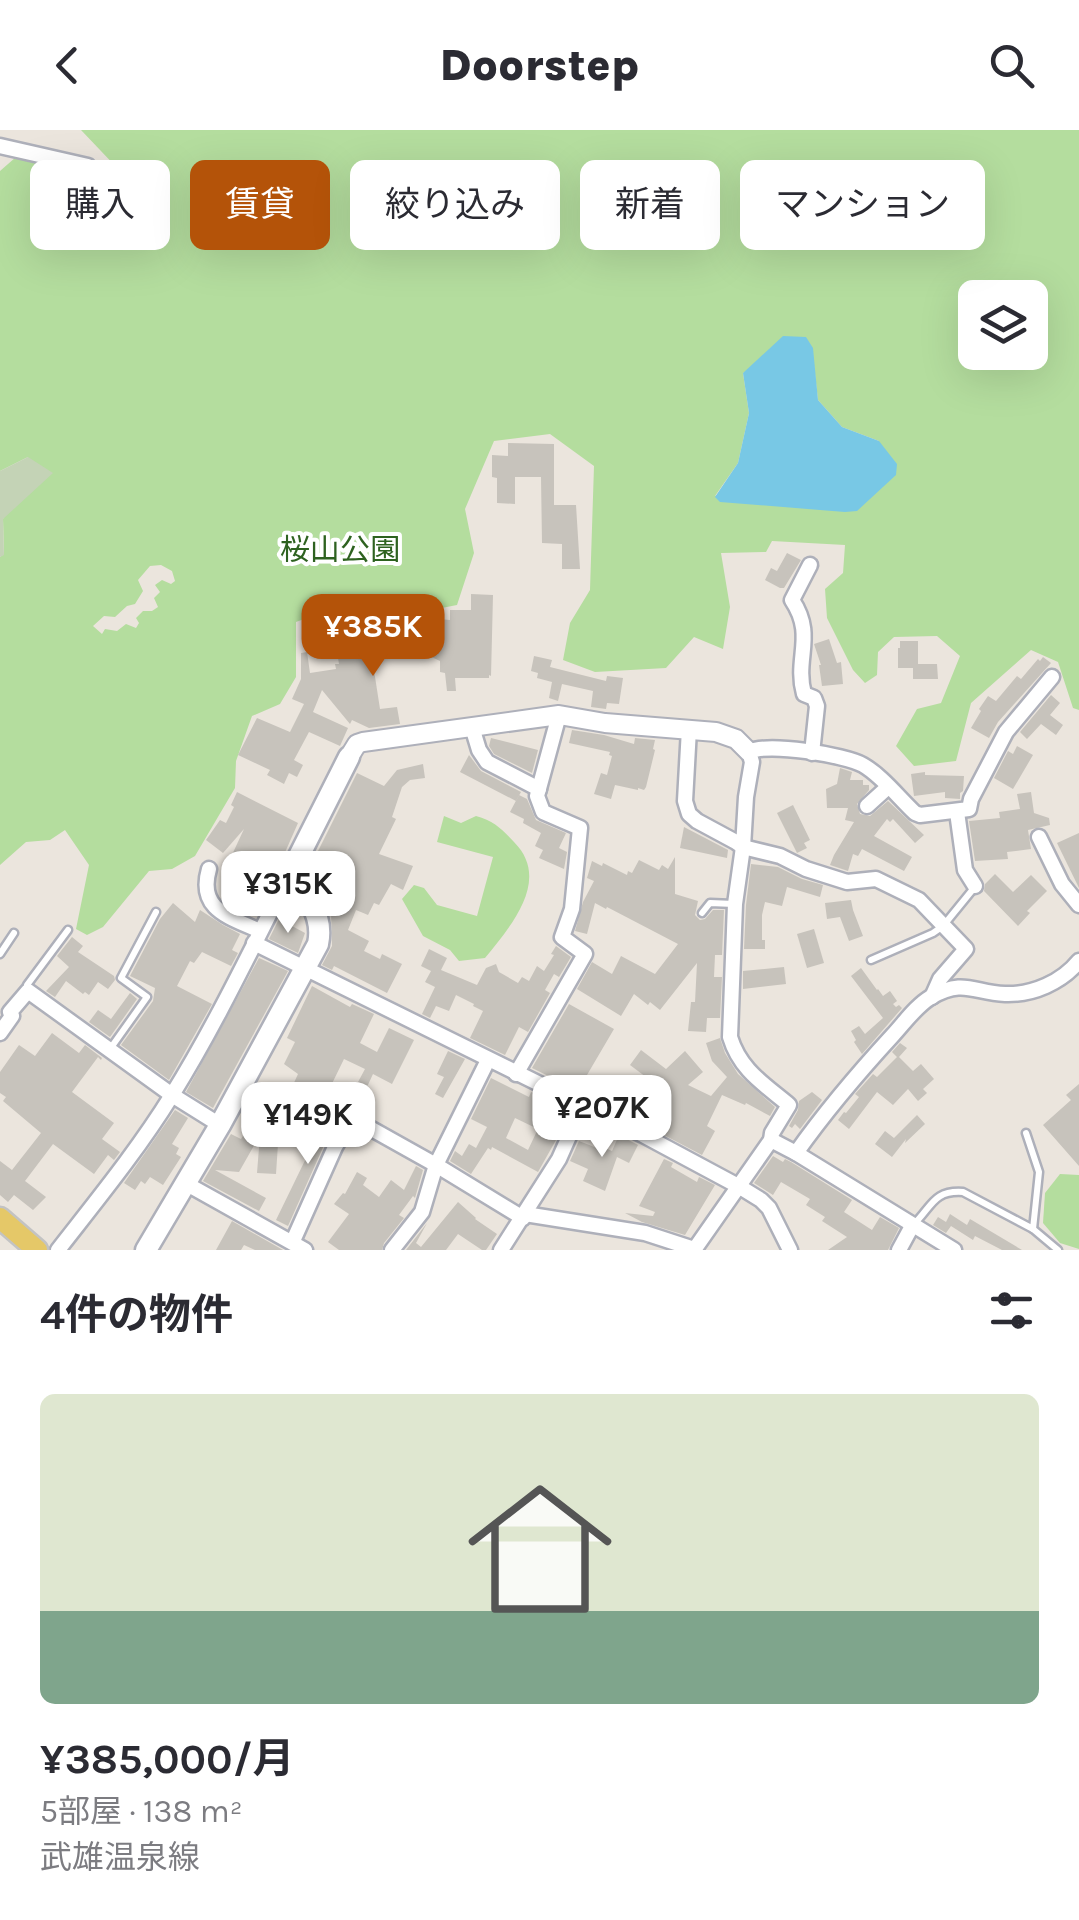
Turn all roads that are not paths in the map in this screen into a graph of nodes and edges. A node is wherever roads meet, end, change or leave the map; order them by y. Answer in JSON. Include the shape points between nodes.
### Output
{"nodes":[{"id":1,"x":0,"y":146,"type":"edge"},
{"id":2,"x":62,"y":160,"type":"edge"},
{"id":3,"x":810,"y":565,"type":"dead end"},
{"id":4,"x":1052,"y":677,"type":"dead end"},
{"id":5,"x":559,"y":715,"type":"junction"},
{"id":6,"x":472,"y":727,"type":"junction"},
{"id":7,"x":688,"y":729,"type":"junction"},
{"id":8,"x":749,"y":752,"type":"junction"},
{"id":9,"x":812,"y":753,"type":"junction"},
{"id":10,"x":349,"y":757,"type":"joint"},
{"id":11,"x":888,"y":787,"type":"junction"},
{"id":12,"x":538,"y":789,"type":"junction"},
{"id":13,"x":868,"y":806,"type":"dead end"},
{"id":14,"x":957,"y":812,"type":"junction"},
{"id":15,"x":1039,"y":838,"type":"dead end"},
{"id":16,"x":743,"y":848,"type":"junction"},
{"id":17,"x":295,"y":864,"type":"junction"},
{"id":18,"x":209,"y":869,"type":"dead end"},
{"id":19,"x":975,"y":886,"type":"joint"},
{"id":20,"x":735,"y":904,"type":"junction"},
{"id":21,"x":1079,"y":905,"type":"edge"},
{"id":22,"x":156,"y":912,"type":"dead end"},
{"id":23,"x":702,"y":912,"type":"dead end"},
{"id":24,"x":943,"y":926,"type":"junction"},
{"id":25,"x":68,"y":930,"type":"dead end"},
{"id":26,"x":14,"y":933,"type":"dead end"},
{"id":27,"x":257,"y":937,"type":"junction"},
{"id":28,"x":0,"y":954,"type":"edge"},
{"id":29,"x":871,"y":960,"type":"dead end"},
{"id":30,"x":1079,"y":961,"type":"edge"},
{"id":31,"x":305,"y":969,"type":"junction"},
{"id":32,"x":28,"y":991,"type":"junction"},
{"id":33,"x":932,"y":997,"type":"junction"},
{"id":34,"x":5,"y":1009,"type":"edge"},
{"id":35,"x":0,"y":1033,"type":"edge"},
{"id":36,"x":110,"y":1050,"type":"junction"},
{"id":37,"x":488,"y":1060,"type":"junction"},
{"id":38,"x":516,"y":1074,"type":"junction"},
{"id":39,"x":172,"y":1094,"type":"junction"},
{"id":40,"x":582,"y":1107,"type":"junction"},
{"id":41,"x":220,"y":1125,"type":"junction"},
{"id":42,"x":1026,"y":1133,"type":"dead end"},
{"id":43,"x":771,"y":1140,"type":"junction"},
{"id":44,"x":796,"y":1153,"type":"junction"},
{"id":45,"x":436,"y":1165,"type":"junction"},
{"id":46,"x":185,"y":1183,"type":"junction"},
{"id":47,"x":740,"y":1187,"type":"junction"},
{"id":48,"x":524,"y":1216,"type":"junction"},
{"id":49,"x":0,"y":1218,"type":"edge"},
{"id":50,"x":912,"y":1226,"type":"junction"},
{"id":51,"x":1032,"y":1228,"type":"junction"},
{"id":52,"x":275,"y":1232,"type":"junction"},
{"id":53,"x":299,"y":1246,"type":"edge"},
{"id":54,"x":37,"y":1250,"type":"edge"},
{"id":55,"x":58,"y":1250,"type":"edge"},
{"id":56,"x":146,"y":1250,"type":"edge"},
{"id":57,"x":275,"y":1250,"type":"edge"},
{"id":58,"x":392,"y":1250,"type":"edge"},
{"id":59,"x":502,"y":1250,"type":"edge"},
{"id":60,"x":694,"y":1250,"type":"edge"},
{"id":61,"x":790,"y":1250,"type":"edge"},
{"id":62,"x":900,"y":1250,"type":"edge"},
{"id":63,"x":954,"y":1250,"type":"edge"},
{"id":64,"x":1058,"y":1250,"type":"edge"}],
"edges":[{"from":1,"to":2,"type":"street"},
{"from":3,"to":9,"type":"street","via":[[792,600],[805,631],[799,675],[804,694],[817,706]]},
{"from":4,"to":14,"type":"street","via":[[1006,732],[969,809]]},
{"from":5,"to":6,"type":"street"},
{"from":5,"to":7,"type":"street"},
{"from":5,"to":12,"type":"street"},
{"from":6,"to":10,"type":"street","via":[[363,742]]},
{"from":6,"to":12,"type":"street","via":[[487,762]]},
{"from":7,"to":8,"type":"street","via":[[736,739]]},
{"from":7,"to":16,"type":"street","via":[[689,814]]},
{"from":8,"to":9,"type":"street","via":[[765,747]]},
{"from":8,"to":16,"type":"street"},
{"from":9,"to":11,"type":"street","via":[[866,766]]},
{"from":10,"to":17,"type":"main road"},
{"from":11,"to":13,"type":"street"},
{"from":11,"to":14,"type":"street","via":[[920,815]]},
{"from":12,"to":38,"type":"street","via":[[543,812],[580,828],[572,909],[562,936],[584,954]]},
{"from":14,"to":19,"type":"street","via":[[964,870]]},
{"from":15,"to":21,"type":"street"},
{"from":16,"to":20,"type":"street"},
{"from":16,"to":24,"type":"street","via":[[846,882],[876,879],[919,900]]},
{"from":17,"to":27,"type":"street"},
{"from":17,"to":31,"type":"main road","via":[[320,924]]},
{"from":18,"to":27,"type":"street","via":[[206,887],[216,910]]},
{"from":19,"to":24,"type":"lane"},
{"from":20,"to":23,"type":"lane","via":[[710,903]]},
{"from":20,"to":43,"type":"street","via":[[730,1038],[743,1066],[789,1104]]},
{"from":22,"to":36,"type":"lane","via":[[121,978],[147,997]]},
{"from":24,"to":29,"type":"lane"},
{"from":24,"to":33,"type":"street","via":[[966,949]]},
{"from":25,"to":32,"type":"lane"},
{"from":26,"to":28,"type":"lane"},
{"from":27,"to":31,"type":"street"},
{"from":27,"to":39,"type":"street"},
{"from":30,"to":33,"type":"street","via":[[1054,982],[1020,993],[960,986]]},
{"from":31,"to":37,"type":"street"},
{"from":31,"to":41,"type":"main road"},
{"from":32,"to":34,"type":"street"},
{"from":32,"to":36,"type":"street"},
{"from":33,"to":44,"type":"street","via":[[880,1049]]},
{"from":34,"to":35,"type":"street","via":[[12,1016]]},
{"from":36,"to":39,"type":"street"},
{"from":37,"to":38,"type":"street"},
{"from":37,"to":45,"type":"street"},
{"from":38,"to":40,"type":"street"},
{"from":39,"to":41,"type":"street"},
{"from":39,"to":55,"type":"street"},
{"from":40,"to":47,"type":"street"},
{"from":40,"to":48,"type":"street"},
{"from":41,"to":46,"type":"main road"},
{"from":42,"to":51,"type":"lane","via":[[1039,1172]]},
{"from":43,"to":44,"type":"street"},
{"from":43,"to":47,"type":"street"},
{"from":44,"to":50,"type":"street"},
{"from":45,"to":48,"type":"street"},
{"from":45,"to":53,"type":"street","via":[[352,1118]]},
{"from":45,"to":58,"type":"street","via":[[422,1212]]},
{"from":46,"to":52,"type":"street"},
{"from":46,"to":56,"type":"main road"},
{"from":47,"to":60,"type":"street"},
{"from":47,"to":61,"type":"street","via":[[769,1208]]},
{"from":48,"to":59,"type":"street"},
{"from":48,"to":60,"type":"street","via":[[645,1234]]},
{"from":49,"to":54,"type":"main road"},
{"from":50,"to":51,"type":"lane","via":[[940,1194],[952,1191]]},
{"from":50,"to":62,"type":"street"},
{"from":50,"to":63,"type":"street"},
{"from":51,"to":64,"type":"lane"},
{"from":52,"to":53,"type":"street"},
{"from":52,"to":57,"type":"street"}]}
